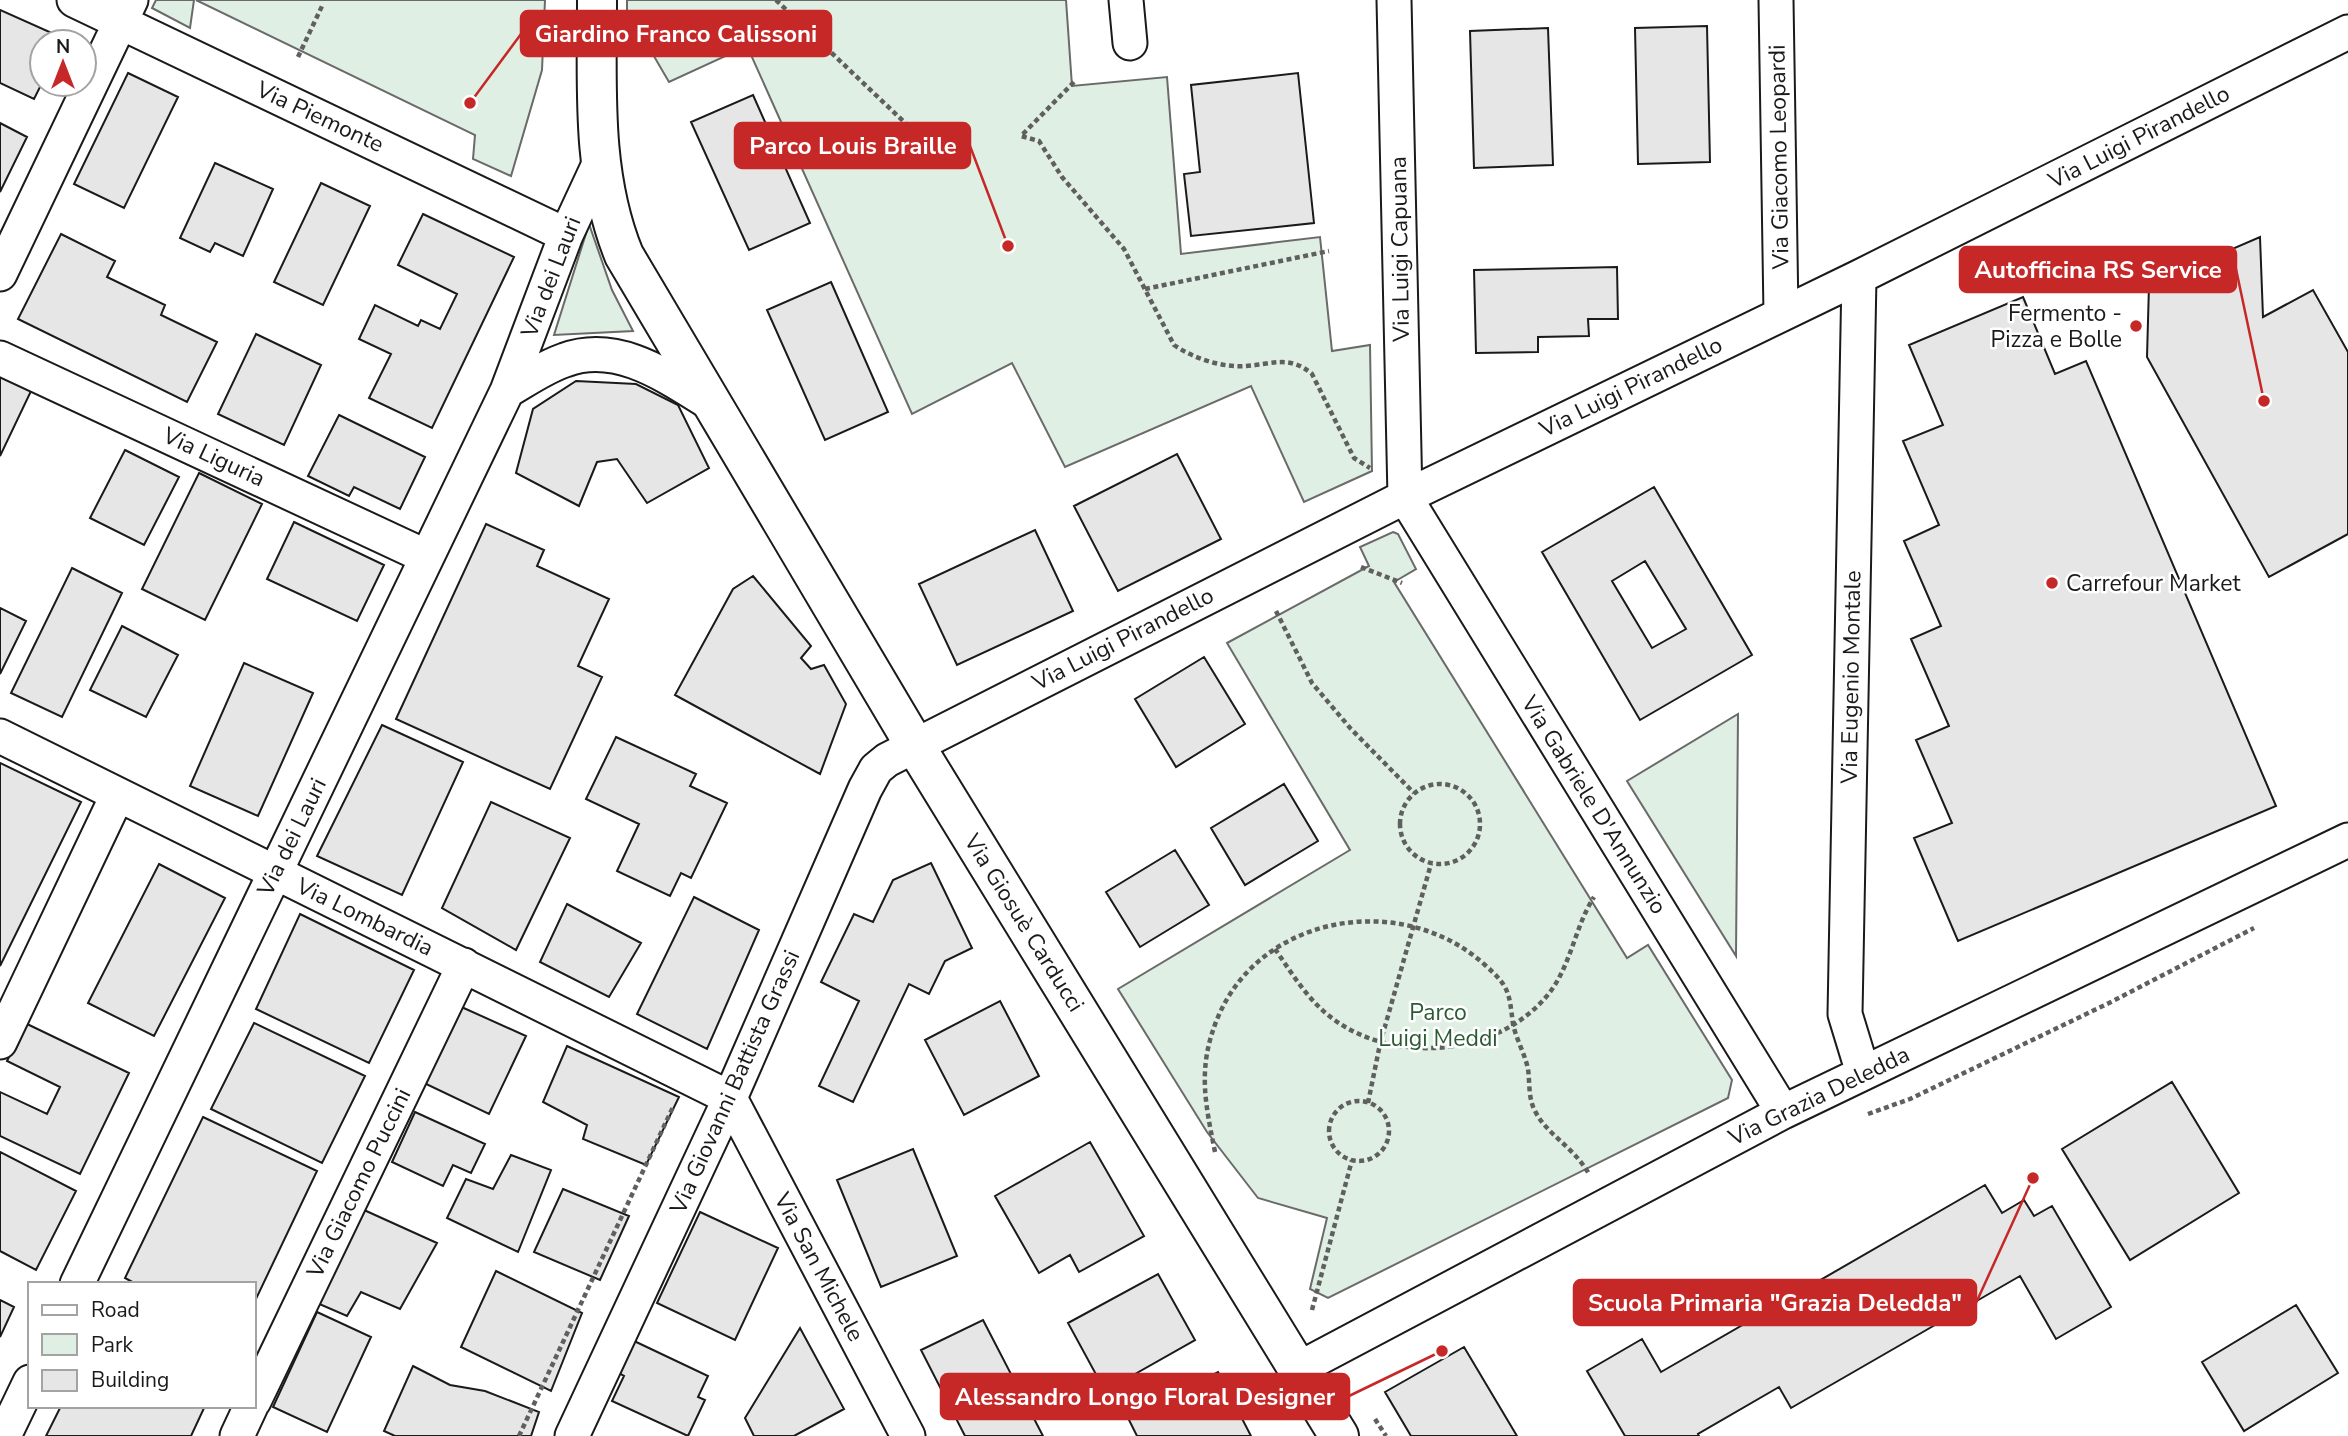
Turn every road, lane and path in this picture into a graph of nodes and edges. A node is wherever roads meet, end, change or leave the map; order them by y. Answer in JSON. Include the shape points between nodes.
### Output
{"nodes":[{"id":1,"x":74,"y":0,"type":"edge"},
{"id":2,"x":597,"y":0,"type":"edge"},
{"id":3,"x":776,"y":0,"type":"edge"},
{"id":4,"x":1126,"y":0,"type":"edge"},
{"id":5,"x":1394,"y":0,"type":"edge"},
{"id":6,"x":1776,"y":0,"type":"edge"},
{"id":7,"x":323,"y":4,"type":"dead end"},
{"id":8,"x":125,"y":11,"type":"edge"},
{"id":9,"x":2348,"y":32,"type":"edge"},
{"id":10,"x":1130,"y":43,"type":"dead end"},
{"id":11,"x":298,"y":57,"type":"dead end"},
{"id":12,"x":1074,"y":82,"type":"dead end"},
{"id":13,"x":922,"y":139,"type":"dead end"},
{"id":14,"x":599,"y":164,"type":"junction"},
{"id":15,"x":566,"y":235,"type":"junction"},
{"id":16,"x":1329,"y":251,"type":"dead end"},
{"id":17,"x":0,"y":274,"type":"edge"},
{"id":18,"x":1859,"y":277,"type":"junction"},
{"id":19,"x":1145,"y":289,"type":"junction"},
{"id":20,"x":1781,"y":314,"type":"junction"},
{"id":21,"x":0,"y":358,"type":"edge"},
{"id":22,"x":507,"y":391,"type":"junction"},
{"id":23,"x":715,"y":406,"type":"junction"},
{"id":24,"x":1404,"y":460,"type":"junction"},
{"id":25,"x":1405,"y":497,"type":"junction"},
{"id":26,"x":427,"y":557,"type":"junction"},
{"id":27,"x":1361,"y":568,"type":"dead end"},
{"id":28,"x":1402,"y":583,"type":"dead end"},
{"id":29,"x":1276,"y":611,"type":"dead end"},
{"id":30,"x":0,"y":736,"type":"edge"},
{"id":31,"x":914,"y":744,"type":"junction"},
{"id":32,"x":1414,"y":793,"type":"junction"},
{"id":33,"x":117,"y":796,"type":"junction"},
{"id":34,"x":2348,"y":840,"type":"edge"},
{"id":35,"x":1432,"y":863,"type":"junction"},
{"id":36,"x":275,"y":873,"type":"junction"},
{"id":37,"x":1594,"y":897,"type":"dead end"},
{"id":38,"x":2262,"y":924,"type":"dead end"},
{"id":39,"x":1412,"y":927,"type":"junction"},
{"id":40,"x":1275,"y":949,"type":"junction"},
{"id":41,"x":464,"y":965,"type":"junction"},
{"id":42,"x":1513,"y":1024,"type":"junction"},
{"id":43,"x":0,"y":1042,"type":"edge"},
{"id":44,"x":1380,"y":1044,"type":"junction"},
{"id":45,"x":1863,"y":1073,"type":"junction"},
{"id":46,"x":730,"y":1098,"type":"junction"},
{"id":47,"x":675,"y":1102,"type":"dead end"},
{"id":48,"x":1368,"y":1103,"type":"junction"},
{"id":49,"x":1783,"y":1112,"type":"junction"},
{"id":50,"x":1859,"y":1117,"type":"dead end"},
{"id":51,"x":1215,"y":1152,"type":"dead end"},
{"id":52,"x":1352,"y":1160,"type":"junction"},
{"id":53,"x":1589,"y":1174,"type":"dead end"},
{"id":54,"x":78,"y":1282,"type":"edge"},
{"id":55,"x":1312,"y":1310,"type":"dead end"},
{"id":56,"x":1298,"y":1369,"type":"junction"},
{"id":57,"x":28,"y":1386,"type":"edge"},
{"id":58,"x":256,"y":1397,"type":"edge"},
{"id":59,"x":250,"y":1408,"type":"edge"},
{"id":60,"x":1372,"y":1414,"type":"dead end"},
{"id":61,"x":4,"y":1436,"type":"edge"},
{"id":62,"x":237,"y":1436,"type":"edge"},
{"id":63,"x":519,"y":1436,"type":"edge"},
{"id":64,"x":572,"y":1436,"type":"edge"},
{"id":65,"x":908,"y":1436,"type":"edge"},
{"id":66,"x":1339,"y":1436,"type":"edge"},
{"id":67,"x":1386,"y":1436,"type":"edge"}],
"edges":[{"from":1,"to":8,"type":"street","name":"Via Piemonte"},
{"from":2,"to":14,"type":"street","name":"Via Giosuè Carducci"},
{"from":3,"to":13,"type":"path"},
{"from":4,"to":10,"type":"street"},
{"from":5,"to":24,"type":"street","name":"Via Luigi Capuana"},
{"from":6,"to":20,"type":"street","name":"Via Giacomo Leopardi"},
{"from":7,"to":11,"type":"path"},
{"from":8,"to":15,"type":"street","name":"Via Piemonte"},
{"from":8,"to":17,"type":"street"},
{"from":9,"to":18,"type":"street","name":"Via Luigi Pirandello"},
{"from":12,"to":19,"type":"path","via":[[1021,136],[1039,141],[1062,177],[1124,249]]},
{"from":14,"to":15,"type":"street","name":"Via dei Lauri"},
{"from":14,"to":23,"type":"street","name":"Via Giosuè Carducci","via":[[609,215],[624,255]]},
{"from":15,"to":22,"type":"street","name":"Via dei Lauri"},
{"from":16,"to":19,"type":"path"},
{"from":18,"to":20,"type":"street","name":"Via Luigi Pirandello"},
{"from":18,"to":45,"type":"street","name":"Via Eugenio Montale","via":[[1845,1014]]},
{"from":19,"to":24,"type":"path","via":[[1174,345],[1184,352],[1223,365],[1292,361],[1304,366],[1354,458],[1378,470]]},
{"from":20,"to":25,"type":"street","name":"Via Luigi Pirandello"},
{"from":21,"to":26,"type":"street","name":"Via Liguria"},
{"from":22,"to":23,"type":"street","name":"Via dei Lauri","via":[[566,359],[608,355],[653,369]]},
{"from":22,"to":26,"type":"street","name":"Via dei Lauri"},
{"from":23,"to":31,"type":"street","name":"Via Giosuè Carducci"},
{"from":24,"to":25,"type":"street","name":"Via Luigi Capuana"},
{"from":25,"to":31,"type":"street","name":"Via Luigi Pirandello"},
{"from":25,"to":49,"type":"street","name":"Via Gabriele D'Annunzio"},
{"from":26,"to":36,"type":"street","name":"Via dei Lauri"},
{"from":27,"to":28,"type":"path"},
{"from":29,"to":32,"type":"path","via":[[1312,683]]},
{"from":30,"to":33,"type":"street","name":"Via Lombardia"},
{"from":31,"to":46,"type":"street","name":"Via Giovanni Battista Grassi","via":[[876,769],[864,789]]},
{"from":31,"to":56,"type":"street","name":"Via Giosuè Carducci"},
{"from":32,"to":35,"type":"path","via":[[1401,815],[1403,840],[1420,859]]},
{"from":32,"to":35,"type":"path","via":[[1438,783],[1452,785],[1469,796],[1480,814],[1478,841],[1470,852],[1459,860]]},
{"from":33,"to":36,"type":"street","name":"Via Lombardia"},
{"from":33,"to":43,"type":"street"},
{"from":34,"to":45,"type":"street","name":"Via Grazia Deledda"},
{"from":35,"to":39,"type":"path"},
{"from":36,"to":41,"type":"street","name":"Via Lombardia"},
{"from":36,"to":54,"type":"street","name":"Via dei Lauri"},
{"from":37,"to":42,"type":"path","via":[[1569,959],[1546,998]]},
{"from":38,"to":50,"type":"path","via":[[1935,1087]]},
{"from":39,"to":40,"type":"path","via":[[1384,920],[1333,923]]},
{"from":39,"to":42,"type":"path","via":[[1465,948],[1486,965],[1504,984],[1513,1006]]},
{"from":39,"to":44,"type":"path"},
{"from":40,"to":44,"type":"path","via":[[1328,1016]]},
{"from":40,"to":51,"type":"path","via":[[1252,965],[1218,1018],[1203,1089]]},
{"from":41,"to":46,"type":"street","name":"Via Lombardia"},
{"from":41,"to":58,"type":"street","name":"Via Giacomo Puccini"},
{"from":42,"to":44,"type":"path","via":[[1486,1040],[1438,1048]]},
{"from":42,"to":53,"type":"path","via":[[1528,1068],[1535,1110],[1578,1155]]},
{"from":44,"to":48,"type":"path"},
{"from":45,"to":49,"type":"street","name":"Via Grazia Deledda"},
{"from":46,"to":64,"type":"street","name":"Via Giovanni Battista Grassi"},
{"from":46,"to":65,"type":"street","name":"Via San Michele"},
{"from":47,"to":63,"type":"path"},
{"from":48,"to":52,"type":"path","via":[[1385,1115],[1389,1135],[1372,1159]]},
{"from":48,"to":52,"type":"path","via":[[1341,1107],[1331,1123],[1331,1142]]},
{"from":49,"to":56,"type":"street","name":"Via Grazia Deledda"},
{"from":52,"to":55,"type":"path"},
{"from":56,"to":66,"type":"street","name":"Via Giosuè Carducci"},
{"from":57,"to":61,"type":"street"},
{"from":59,"to":62,"type":"street"},
{"from":60,"to":67,"type":"path"}]}
